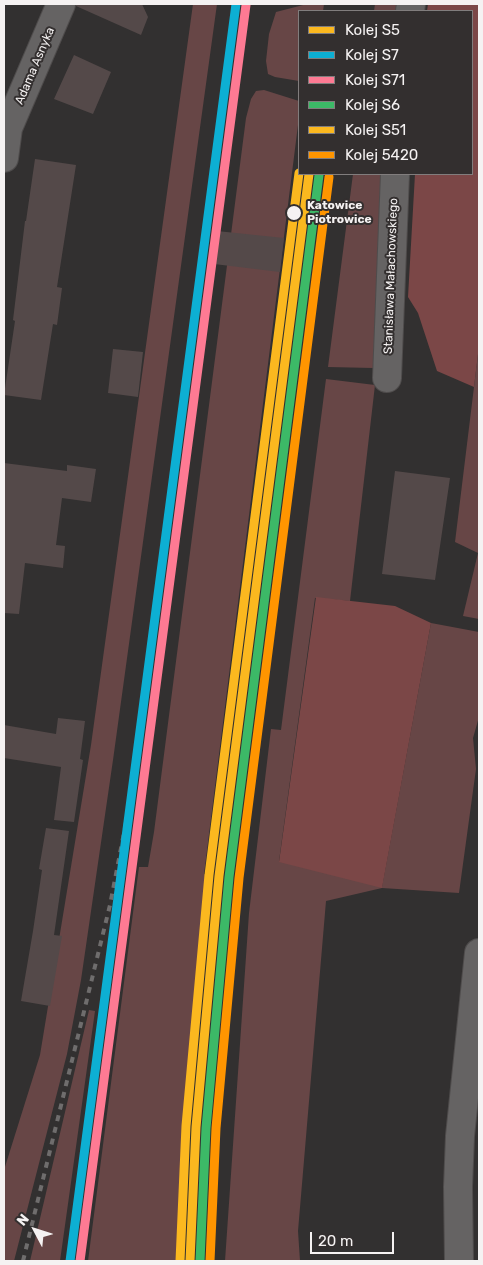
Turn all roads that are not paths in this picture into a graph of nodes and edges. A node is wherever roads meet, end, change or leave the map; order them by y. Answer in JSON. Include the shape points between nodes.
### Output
{"nodes":[{"id":1,"x":61,"y":4,"type":"edge"},
{"id":2,"x":4,"y":158,"type":"edge"},
{"id":3,"x":394,"y":175,"type":"edge"},
{"id":4,"x":387,"y":378,"type":"dead end"},
{"id":5,"x":479,"y":953,"type":"edge"},
{"id":6,"x":459,"y":1261,"type":"edge"}],
"edges":[{"from":1,"to":2,"type":"street","name":"Adama Asnyka","via":[[8,128]]},
{"from":3,"to":4,"type":"street","name":"Stanisława Małachowskiego"},
{"from":5,"to":6,"type":"street","via":[[460,1136]]}]}
